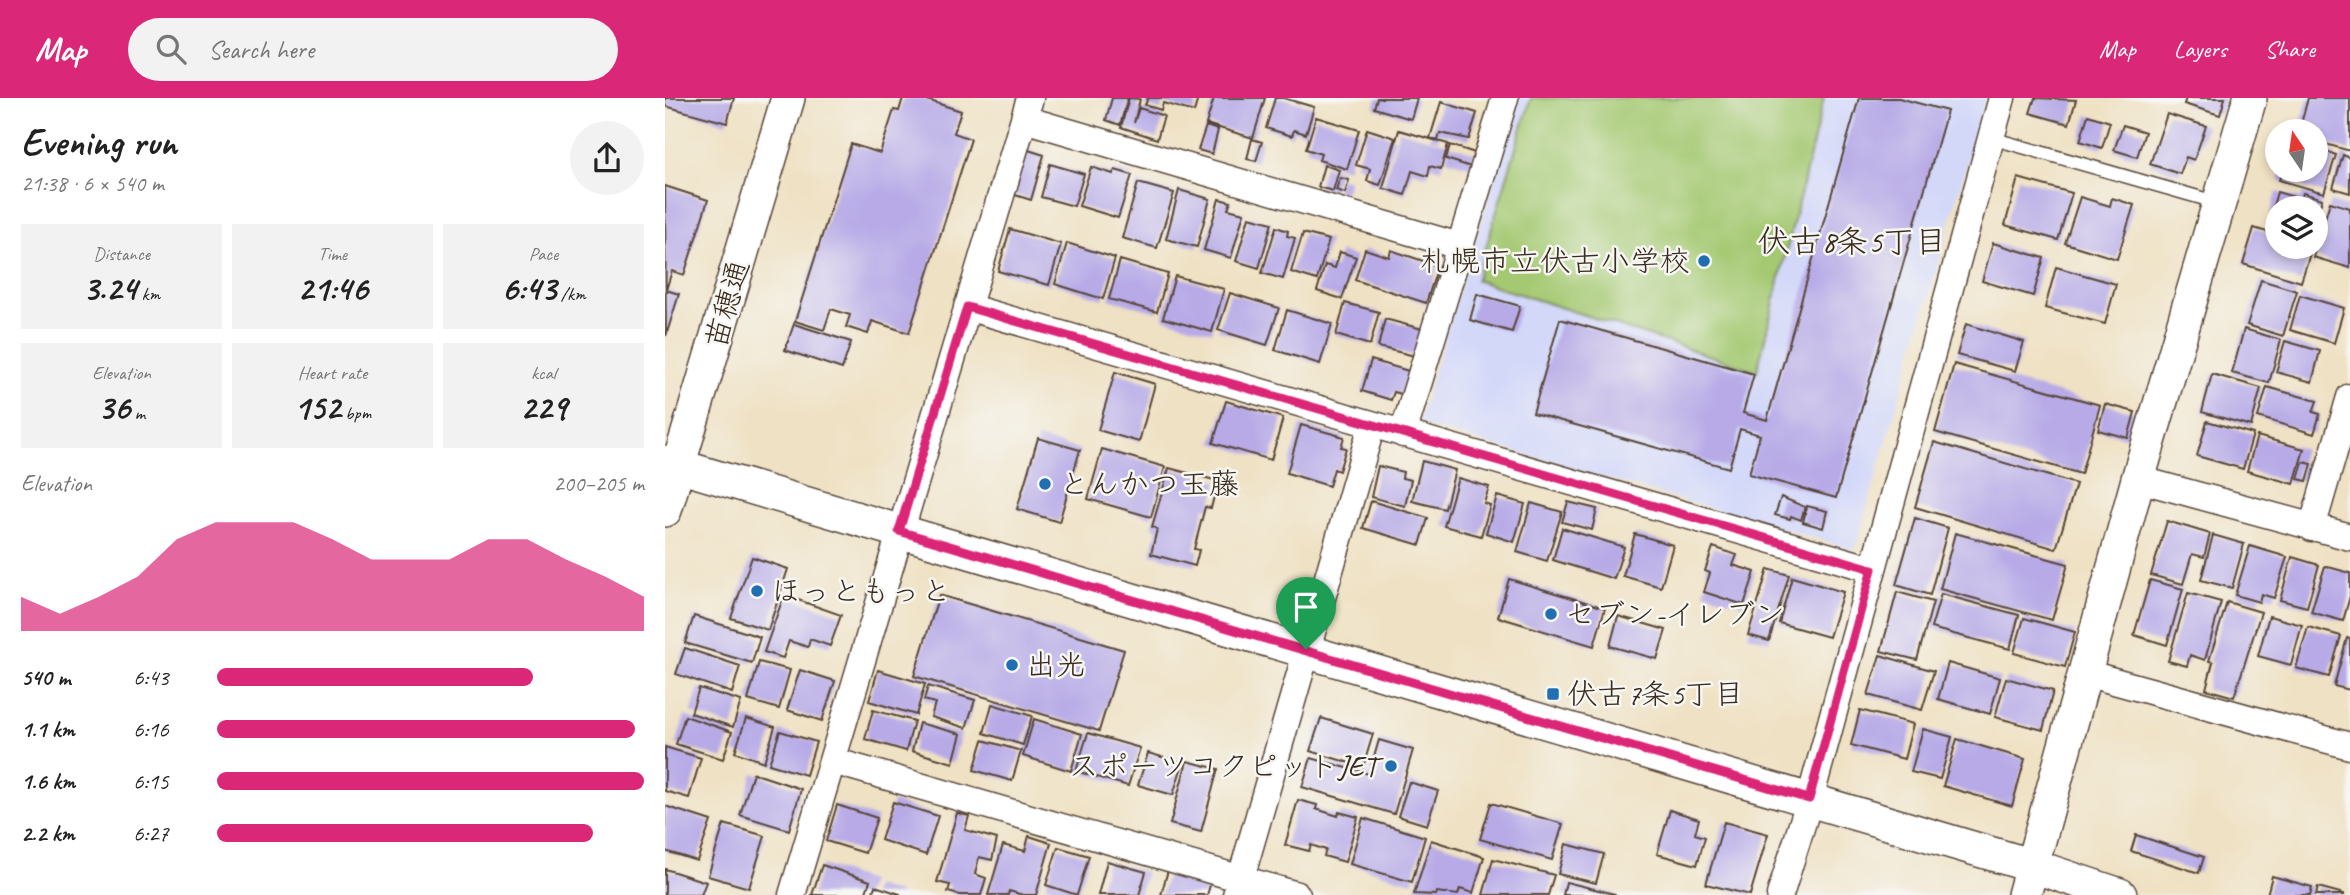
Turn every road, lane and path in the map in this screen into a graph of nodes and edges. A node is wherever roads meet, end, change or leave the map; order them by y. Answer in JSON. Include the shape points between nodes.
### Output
{"nodes":[{"id":1,"x":788,"y":98,"type":"edge"},
{"id":2,"x":1505,"y":98,"type":"edge"},
{"id":3,"x":2002,"y":98,"type":"edge"},
{"id":4,"x":2250,"y":98,"type":"edge"},
{"id":5,"x":1027,"y":109,"type":"edge"},
{"id":6,"x":1991,"y":138,"type":"junction"},
{"id":7,"x":2219,"y":203,"type":"junction"},
{"id":8,"x":1459,"y":246,"type":"junction"},
{"id":9,"x":967,"y":307,"type":"junction"},
{"id":10,"x":2350,"y":397,"type":"edge"},
{"id":11,"x":1372,"y":425,"type":"junction"},
{"id":12,"x":1403,"y":434,"type":"junction"},
{"id":13,"x":671,"y":464,"type":"edge"},
{"id":14,"x":2138,"y":479,"type":"junction"},
{"id":15,"x":665,"y":510,"type":"edge"},
{"id":16,"x":2312,"y":528,"type":"junction"},
{"id":17,"x":899,"y":531,"type":"junction"},
{"id":18,"x":2350,"y":537,"type":"edge"},
{"id":19,"x":1872,"y":569,"type":"junction"},
{"id":20,"x":1306,"y":649,"type":"junction"},
{"id":21,"x":2085,"y":673,"type":"junction"},
{"id":22,"x":2350,"y":746,"type":"edge"},
{"id":23,"x":833,"y":761,"type":"junction"},
{"id":24,"x":1809,"y":799,"type":"junction"},
{"id":25,"x":2028,"y":880,"type":"edge"},
{"id":26,"x":1238,"y":886,"type":"edge"},
{"id":27,"x":792,"y":895,"type":"edge"},
{"id":28,"x":1297,"y":895,"type":"edge"},
{"id":29,"x":1780,"y":895,"type":"edge"},
{"id":30,"x":2120,"y":895,"type":"edge"}],
"edges":[{"from":1,"to":13,"type":"street","name":"苗穂通"},
{"from":2,"to":8,"type":"street"},
{"from":3,"to":6,"type":"street"},
{"from":4,"to":7,"type":"street"},
{"from":5,"to":8,"type":"street"},
{"from":5,"to":9,"type":"street"},
{"from":6,"to":7,"type":"lane"},
{"from":6,"to":19,"type":"street"},
{"from":7,"to":14,"type":"street"},
{"from":8,"to":12,"type":"street"},
{"from":9,"to":11,"type":"street"},
{"from":9,"to":17,"type":"street"},
{"from":10,"to":16,"type":"street"},
{"from":11,"to":12,"type":"street"},
{"from":11,"to":20,"type":"street"},
{"from":12,"to":19,"type":"street"},
{"from":13,"to":15,"type":"street","name":"苗穂通"},
{"from":13,"to":17,"type":"street"},
{"from":14,"to":16,"type":"street"},
{"from":14,"to":21,"type":"street"},
{"from":16,"to":18,"type":"street"},
{"from":17,"to":20,"type":"street"},
{"from":17,"to":23,"type":"street"},
{"from":19,"to":24,"type":"street"},
{"from":20,"to":24,"type":"street"},
{"from":20,"to":26,"type":"street"},
{"from":21,"to":22,"type":"street"},
{"from":21,"to":25,"type":"street"},
{"from":23,"to":26,"type":"street"},
{"from":23,"to":27,"type":"street"},
{"from":24,"to":25,"type":"street"},
{"from":24,"to":29,"type":"street"},
{"from":25,"to":30,"type":"street"},
{"from":26,"to":28,"type":"street"}]}
